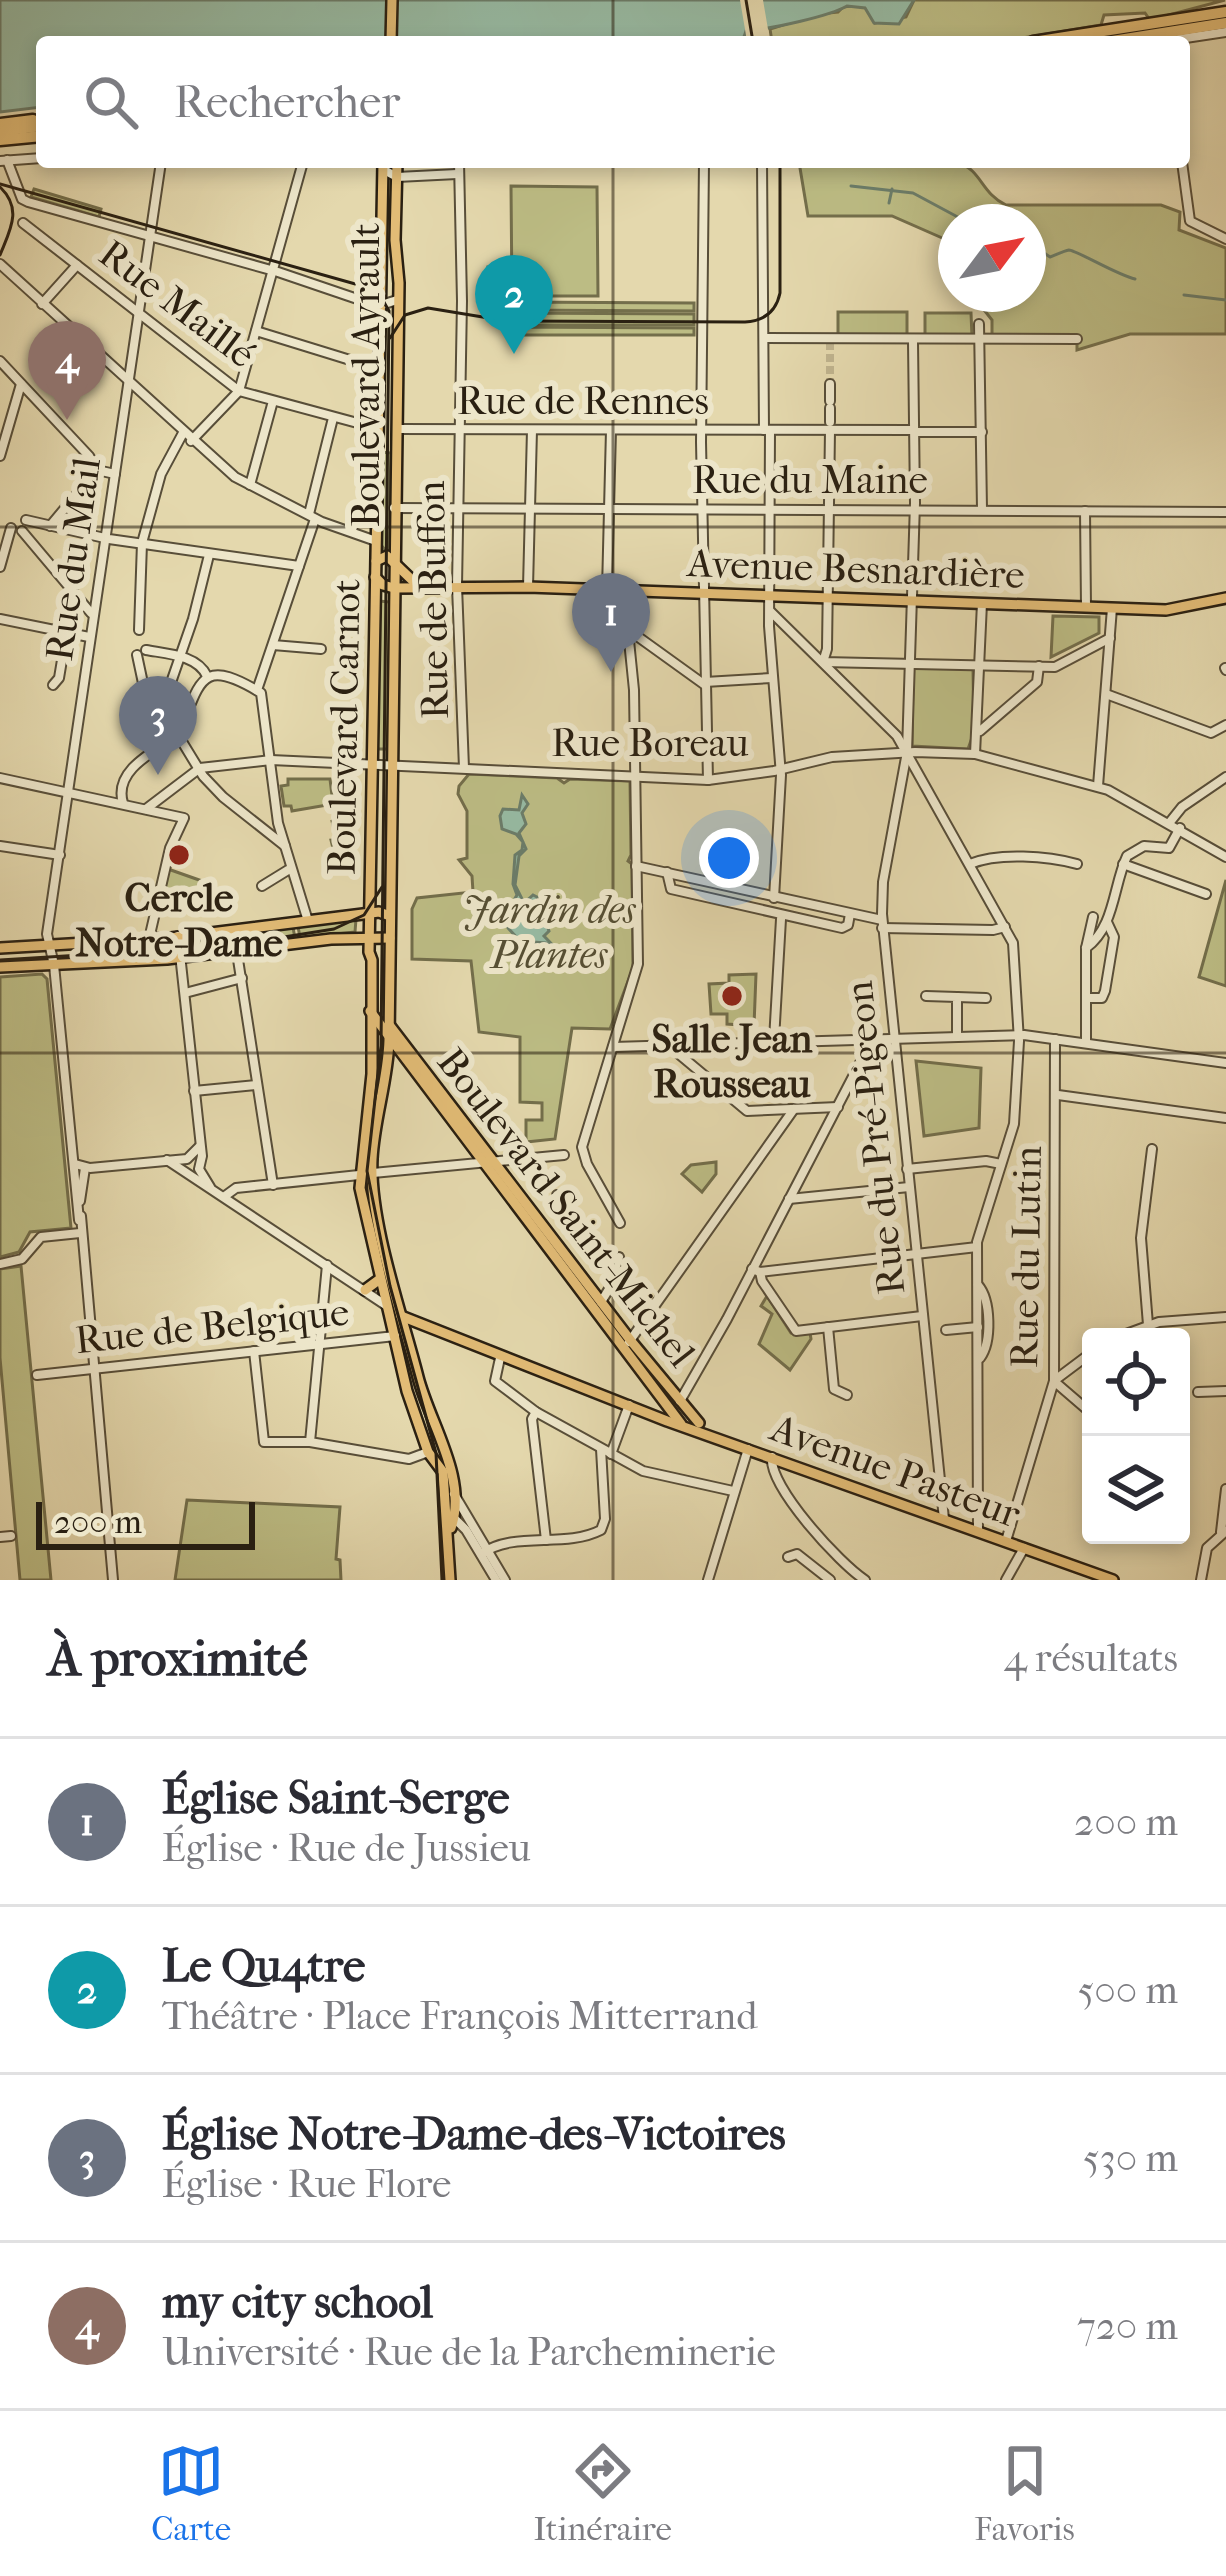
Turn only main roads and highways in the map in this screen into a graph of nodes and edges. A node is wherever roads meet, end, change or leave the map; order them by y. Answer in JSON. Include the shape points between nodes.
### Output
{"nodes":[{"id":1,"x":392,"y":0,"type":"edge"},
{"id":2,"x":1226,"y":12,"type":"edge"},
{"id":3,"x":1226,"y":28,"type":"edge"},
{"id":4,"x":391,"y":36,"type":"edge"},
{"id":5,"x":1072,"y":36,"type":"edge"},
{"id":6,"x":1157,"y":36,"type":"edge"},
{"id":7,"x":36,"y":124,"type":"edge"},
{"id":8,"x":0,"y":132,"type":"edge"},
{"id":9,"x":36,"y":135,"type":"edge"},
{"id":10,"x":382,"y":168,"type":"edge"},
{"id":11,"x":397,"y":168,"type":"edge"},
{"id":12,"x":376,"y":541,"type":"joint"},
{"id":13,"x":380,"y":558,"type":"junction"},
{"id":14,"x":394,"y":563,"type":"junction"},
{"id":15,"x":376,"y":577,"type":"junction"},
{"id":16,"x":433,"y":585,"type":"junction"},
{"id":17,"x":394,"y":588,"type":"junction"},
{"id":18,"x":1226,"y":598,"type":"edge"},
{"id":19,"x":370,"y":896,"type":"junction"},
{"id":20,"x":356,"y":915,"type":"junction"},
{"id":21,"x":372,"y":915,"type":"junction"},
{"id":22,"x":391,"y":916,"type":"junction"},
{"id":23,"x":390,"y":938,"type":"junction"},
{"id":24,"x":369,"y":940,"type":"junction"},
{"id":25,"x":0,"y":948,"type":"edge"},
{"id":26,"x":0,"y":968,"type":"edge"},
{"id":27,"x":370,"y":1011,"type":"junction"},
{"id":28,"x":390,"y":1026,"type":"junction"},
{"id":29,"x":389,"y":1040,"type":"junction"},
{"id":30,"x":410,"y":1068,"type":"junction"},
{"id":31,"x":386,"y":1073,"type":"junction"},
{"id":32,"x":488,"y":1163,"type":"junction"},
{"id":33,"x":380,"y":1280,"type":"junction"},
{"id":34,"x":365,"y":1290,"type":"road end"},
{"id":35,"x":387,"y":1306,"type":"junction"},
{"id":36,"x":403,"y":1317,"type":"junction"},
{"id":37,"x":627,"y":1343,"type":"junction"},
{"id":38,"x":660,"y":1396,"type":"junction"},
{"id":39,"x":680,"y":1401,"type":"junction"},
{"id":40,"x":649,"y":1412,"type":"junction"},
{"id":41,"x":672,"y":1413,"type":"junction"},
{"id":42,"x":699,"y":1423,"type":"junction"},
{"id":43,"x":683,"y":1426,"type":"junction"},
{"id":44,"x":726,"y":1440,"type":"junction"},
{"id":45,"x":450,"y":1515,"type":"junction"},
{"id":46,"x":450,"y":1580,"type":"edge"},
{"id":47,"x":1113,"y":1580,"type":"edge"}],
"edges":[{"from":1,"to":4,"type":"main road"},
{"from":2,"to":5,"type":"highway"},
{"from":3,"to":6,"type":"highway"},
{"from":7,"to":8,"type":"highway"},
{"from":8,"to":9,"type":"highway"},
{"from":10,"to":12,"type":"main road","name":"Boulevard Ayrault"},
{"from":11,"to":14,"type":"main road","name":"Boulevard Ayrault"},
{"from":12,"to":13,"type":"main road","name":"Boulevard Carnot"},
{"from":13,"to":14,"type":"main road"},
{"from":13,"to":15,"type":"main road","name":"Boulevard Carnot"},
{"from":14,"to":16,"type":"main road","via":[[413,581]]},
{"from":14,"to":17,"type":"main road","name":"Boulevard Ayrault"},
{"from":15,"to":17,"type":"main road"},
{"from":15,"to":19,"type":"main road","name":"Boulevard Carnot"},
{"from":16,"to":17,"type":"main road","name":"Avenue Besnardière"},
{"from":16,"to":18,"type":"main road","name":"Avenue Besnardière","via":[[1166,610]]},
{"from":17,"to":22,"type":"main road","name":"Boulevard Carnot"},
{"from":19,"to":20,"type":"main road"},
{"from":19,"to":21,"type":"main road","name":"Boulevard Carnot"},
{"from":20,"to":21,"type":"main road","name":"Boulevard Carnot"},
{"from":20,"to":25,"type":"main road","name":"Boulevard Carnot"},
{"from":21,"to":22,"type":"main road","name":"Boulevard Carnot"},
{"from":21,"to":24,"type":"main road","name":"Boulevard Carnot"},
{"from":22,"to":23,"type":"main road","name":"Boulevard Carnot"},
{"from":23,"to":24,"type":"main road"},
{"from":23,"to":28,"type":"main road","name":"Boulevard Saint-Michel"},
{"from":24,"to":26,"type":"main road"},
{"from":24,"to":27,"type":"main road"},
{"from":27,"to":29,"type":"main road","name":"Boulevard Saint-Michel"},
{"from":27,"to":33,"type":"main road","via":[[372,1074],[358,1175]]},
{"from":28,"to":29,"type":"main road","name":"Boulevard Saint-Michel"},
{"from":28,"to":32,"type":"main road","name":"Boulevard Saint-Michel"},
{"from":29,"to":30,"type":"main road","name":"Boulevard Saint-Michel"},
{"from":29,"to":31,"type":"main road"},
{"from":30,"to":31,"type":"main road"},
{"from":30,"to":32,"type":"main road","name":"Boulevard Saint-Michel"},
{"from":31,"to":36,"type":"main road","via":[[373,1173]]},
{"from":32,"to":37,"type":"main road","name":"Boulevard Saint-Michel"},
{"from":32,"to":37,"type":"main road","name":"Boulevard Saint-Michel"},
{"from":33,"to":34,"type":"main road"},
{"from":33,"to":35,"type":"main road"},
{"from":35,"to":36,"type":"main road","name":"Avenue Pasteur"},
{"from":35,"to":45,"type":"main road"},
{"from":36,"to":40,"type":"main road","name":"Avenue Pasteur"},
{"from":36,"to":45,"type":"main road","via":[[451,1472]]},
{"from":37,"to":38,"type":"main road","name":"Boulevard Saint-Michel"},
{"from":37,"to":39,"type":"main road","name":"Boulevard Saint-Michel"},
{"from":38,"to":40,"type":"main road"},
{"from":38,"to":41,"type":"main road","name":"Boulevard Saint-Michel"},
{"from":39,"to":41,"type":"main road"},
{"from":39,"to":42,"type":"main road","name":"Boulevard Saint-Michel"},
{"from":40,"to":41,"type":"main road"},
{"from":40,"to":43,"type":"main road","name":"Avenue Pasteur"},
{"from":41,"to":42,"type":"main road","name":"Avenue Pasteur"},
{"from":41,"to":43,"type":"main road"},
{"from":42,"to":44,"type":"main road","name":"Avenue Pasteur"},
{"from":43,"to":44,"type":"main road","name":"Avenue Pasteur"},
{"from":44,"to":47,"type":"main road","name":"Avenue Pasteur"},
{"from":45,"to":46,"type":"main road"}]}
